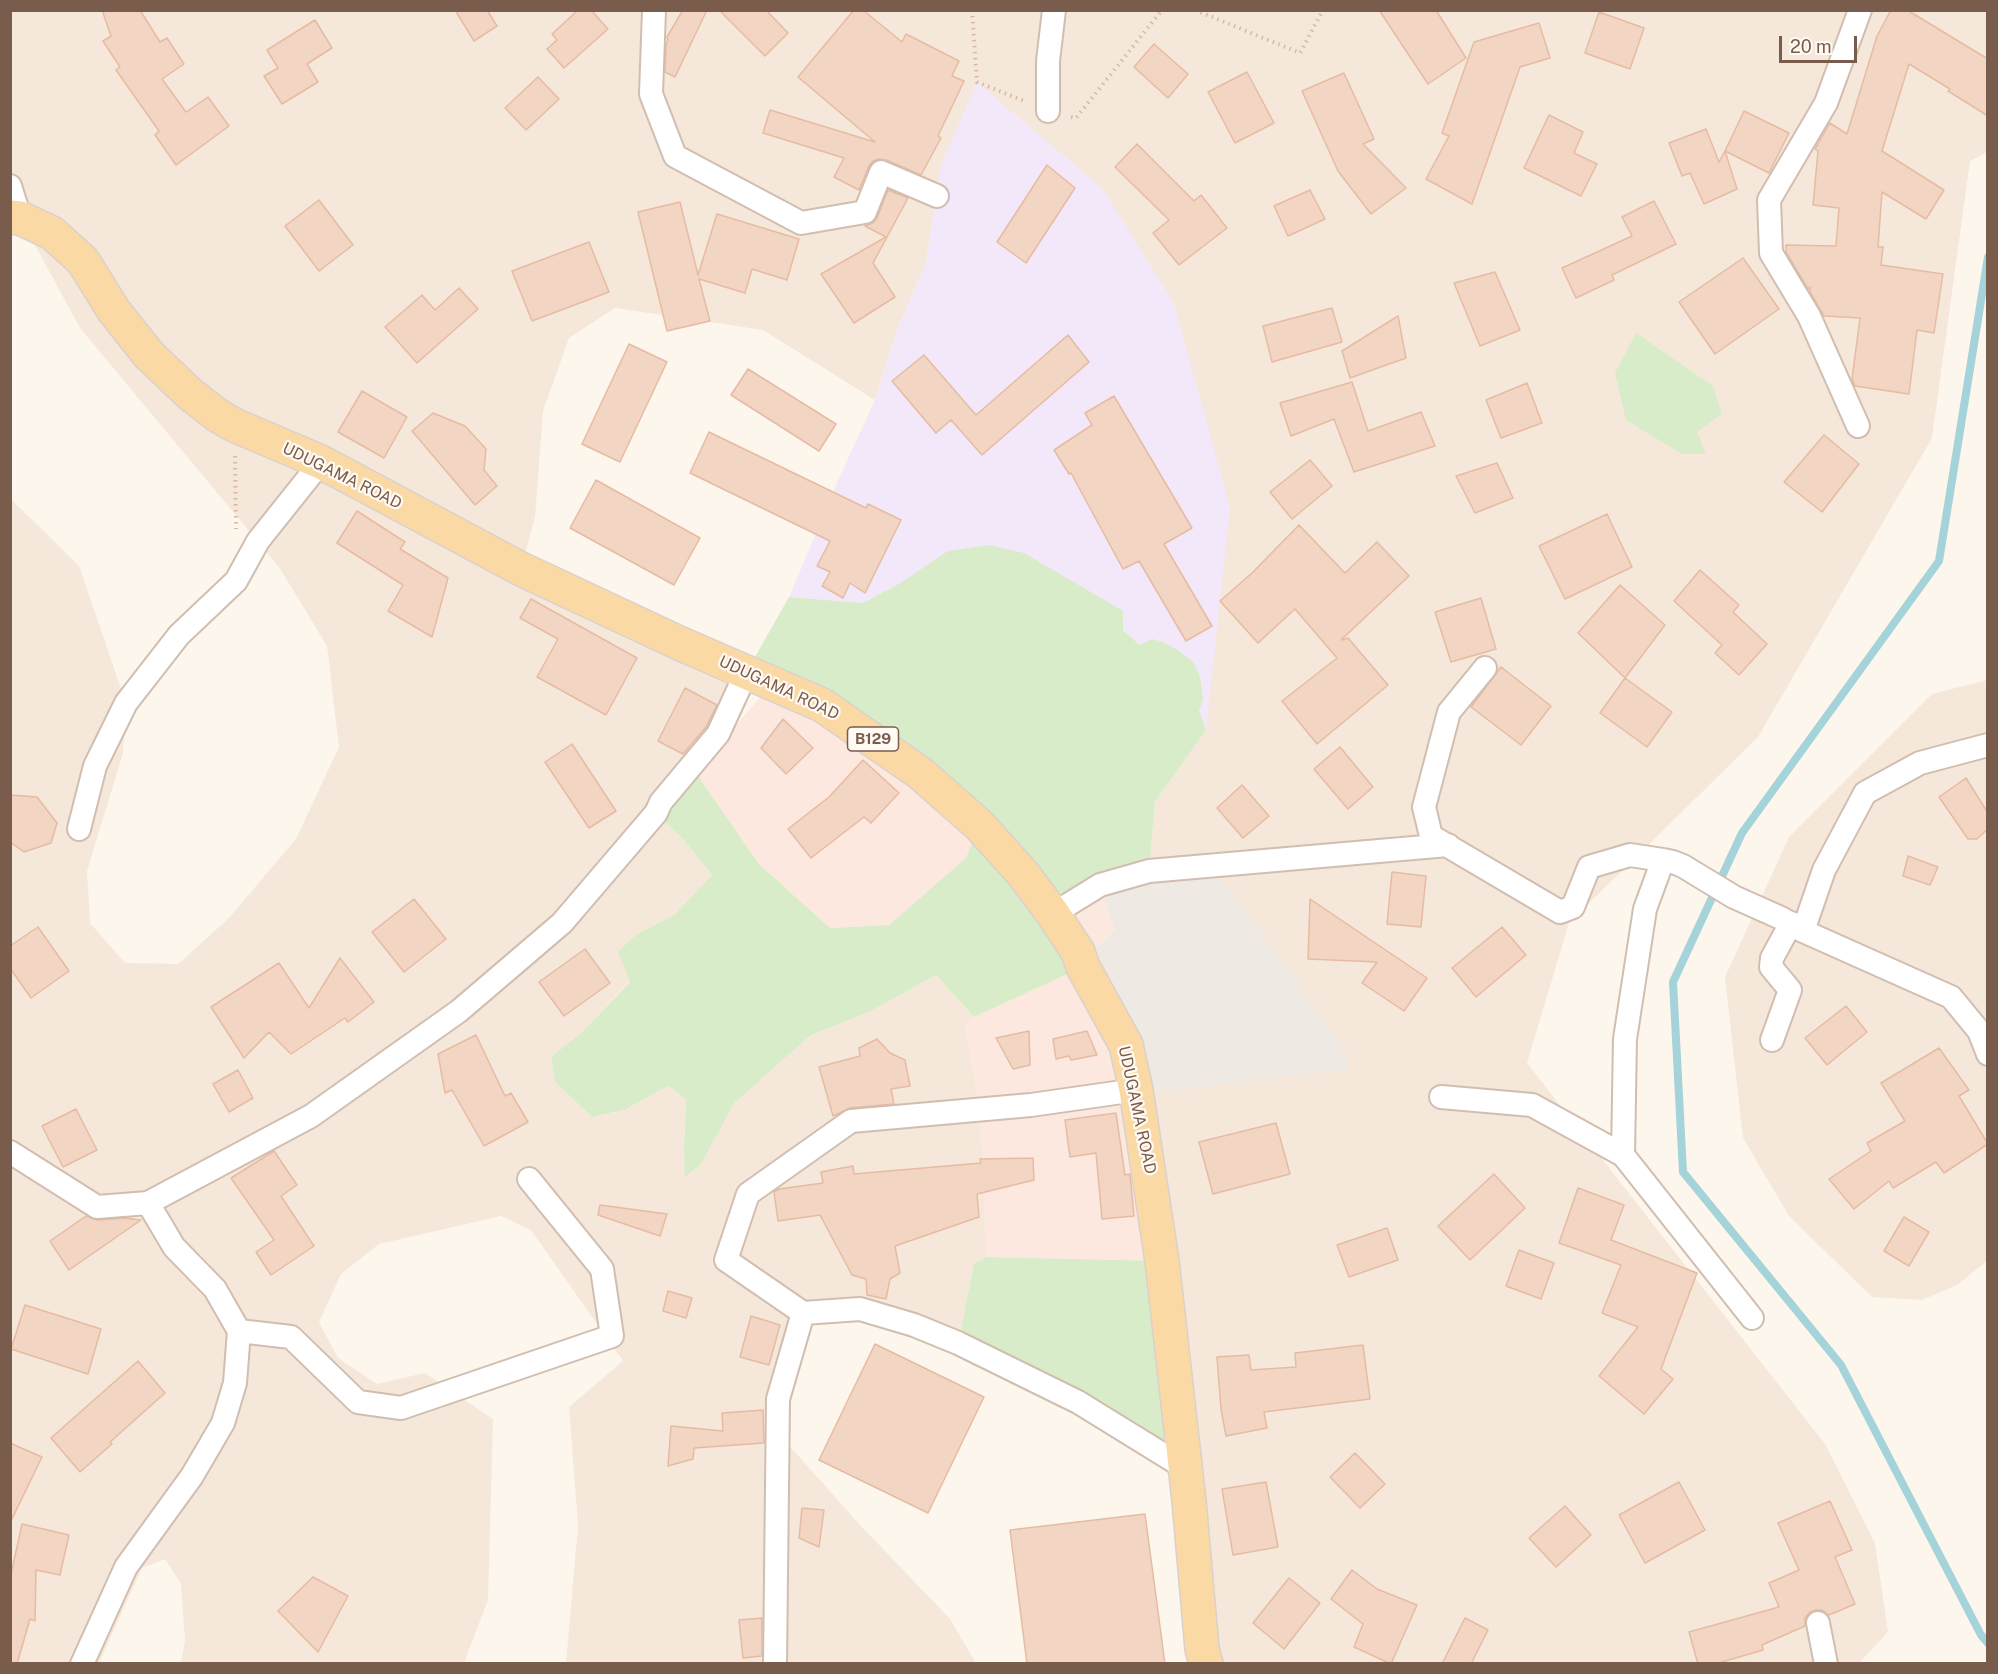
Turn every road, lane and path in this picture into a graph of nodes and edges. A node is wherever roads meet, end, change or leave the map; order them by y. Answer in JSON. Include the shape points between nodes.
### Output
{"nodes":[{"id":1,"x":654,"y":10,"type":"edge"},
{"id":2,"x":1054,"y":10,"type":"edge"},
{"id":3,"x":1195,"y":10,"type":"edge"},
{"id":4,"x":1323,"y":10,"type":"edge"},
{"id":5,"x":1860,"y":10,"type":"edge"},
{"id":6,"x":1048,"y":111,"type":"dead end"},
{"id":7,"x":10,"y":186,"type":"edge"},
{"id":8,"x":937,"y":196,"type":"dead end"},
{"id":9,"x":15,"y":217,"type":"edge"},
{"id":10,"x":234,"y":425,"type":"junction"},
{"id":11,"x":1858,"y":426,"type":"dead end"},
{"id":12,"x":321,"y":462,"type":"junction"},
{"id":13,"x":236,"y":533,"type":"dead end"},
{"id":14,"x":1485,"y":668,"type":"dead end"},
{"id":15,"x":747,"y":671,"type":"junction"},
{"id":16,"x":1988,"y":745,"type":"edge"},
{"id":17,"x":80,"y":830,"type":"dead end"},
{"id":18,"x":1448,"y":845,"type":"junction"},
{"id":19,"x":1668,"y":861,"type":"junction"},
{"id":20,"x":1053,"y":914,"type":"junction"},
{"id":21,"x":1797,"y":927,"type":"junction"},
{"id":22,"x":1772,"y":1040,"type":"dead end"},
{"id":23,"x":1988,"y":1054,"type":"edge"},
{"id":24,"x":1136,"y":1090,"type":"junction"},
{"id":25,"x":1441,"y":1097,"type":"dead end"},
{"id":26,"x":10,"y":1152,"type":"edge"},
{"id":27,"x":1623,"y":1155,"type":"junction"},
{"id":28,"x":529,"y":1179,"type":"dead end"},
{"id":29,"x":148,"y":1203,"type":"junction"},
{"id":30,"x":803,"y":1313,"type":"junction"},
{"id":31,"x":1752,"y":1318,"type":"dead end"},
{"id":32,"x":238,"y":1331,"type":"junction"},
{"id":33,"x":1185,"y":1468,"type":"junction"},
{"id":34,"x":1818,"y":1623,"type":"dead end"},
{"id":35,"x":82,"y":1664,"type":"edge"},
{"id":36,"x":775,"y":1664,"type":"edge"},
{"id":37,"x":1206,"y":1664,"type":"edge"},
{"id":38,"x":1826,"y":1664,"type":"edge"}],
"edges":[{"from":1,"to":8,"type":"street","via":[[651,94],[675,156],[801,223],[865,212],[881,172]]},
{"from":2,"to":6,"type":"street"},
{"from":3,"to":4,"type":"path","via":[[1300,53]]},
{"from":5,"to":11,"type":"street","via":[[1826,103],[1769,200],[1771,253],[1809,316]]},
{"from":7,"to":9,"type":"street"},
{"from":9,"to":10,"type":"main road","name":"UDUGAMA ROAD","number":"B129","via":[[52,232],[83,261],[148,356],[190,394]]},
{"from":10,"to":12,"type":"main road","name":"UDUGAMA ROAD","number":"B129"},
{"from":10,"to":13,"type":"path"},
{"from":12,"to":15,"type":"main road","name":"UDUGAMA ROAD","number":"B129","via":[[521,569]]},
{"from":12,"to":17,"type":"street","via":[[258,541],[236,581],[179,635],[126,703],[95,766]]},
{"from":14,"to":18,"type":"street","via":[[1449,712],[1424,807],[1431,836]]},
{"from":15,"to":20,"type":"main road","name":"UDUGAMA ROAD","number":"B129","via":[[822,705],[920,773],[979,825]]},
{"from":15,"to":29,"type":"street","via":[[718,734],[562,923],[459,1011],[311,1116]]},
{"from":16,"to":21,"type":"street","via":[[1920,763],[1865,793]]},
{"from":18,"to":19,"type":"street","via":[[1560,912],[1573,908],[1589,867],[1629,855]]},
{"from":18,"to":20,"type":"street","via":[[1149,871],[1100,885]]},
{"from":19,"to":21,"type":"street"},
{"from":19,"to":27,"type":"street","via":[[1645,909],[1625,1039]]},
{"from":20,"to":24,"type":"main road","name":"UDUGAMA ROAD","number":"B129","via":[[1078,952],[1126,1045]]},
{"from":21,"to":22,"type":"street","via":[[1773,958],[1771,967],[1790,990]]},
{"from":21,"to":23,"type":"street","via":[[1951,997],[1979,1031]]},
{"from":24,"to":30,"type":"street","via":[[1031,1105],[851,1121],[748,1194],[726,1260]]},
{"from":24,"to":33,"type":"main road","name":"UDUGAMA ROAD","number":"B129","via":[[1158,1228]]},
{"from":25,"to":27,"type":"street","via":[[1532,1105]]},
{"from":26,"to":29,"type":"street","via":[[98,1207]]},
{"from":27,"to":31,"type":"street"},
{"from":28,"to":32,"type":"street","via":[[602,1269],[612,1336],[401,1408],[358,1402],[291,1337]]},
{"from":29,"to":32,"type":"street","via":[[174,1247],[214,1289]]},
{"from":30,"to":33,"type":"street","via":[[860,1309],[958,1343],[1078,1402]]},
{"from":30,"to":36,"type":"street","via":[[778,1399]]},
{"from":32,"to":35,"type":"street","via":[[235,1383],[223,1423],[192,1476],[126,1567]]},
{"from":33,"to":37,"type":"main road","name":"UDUGAMA ROAD","number":"B129"},
{"from":34,"to":38,"type":"street"}]}
